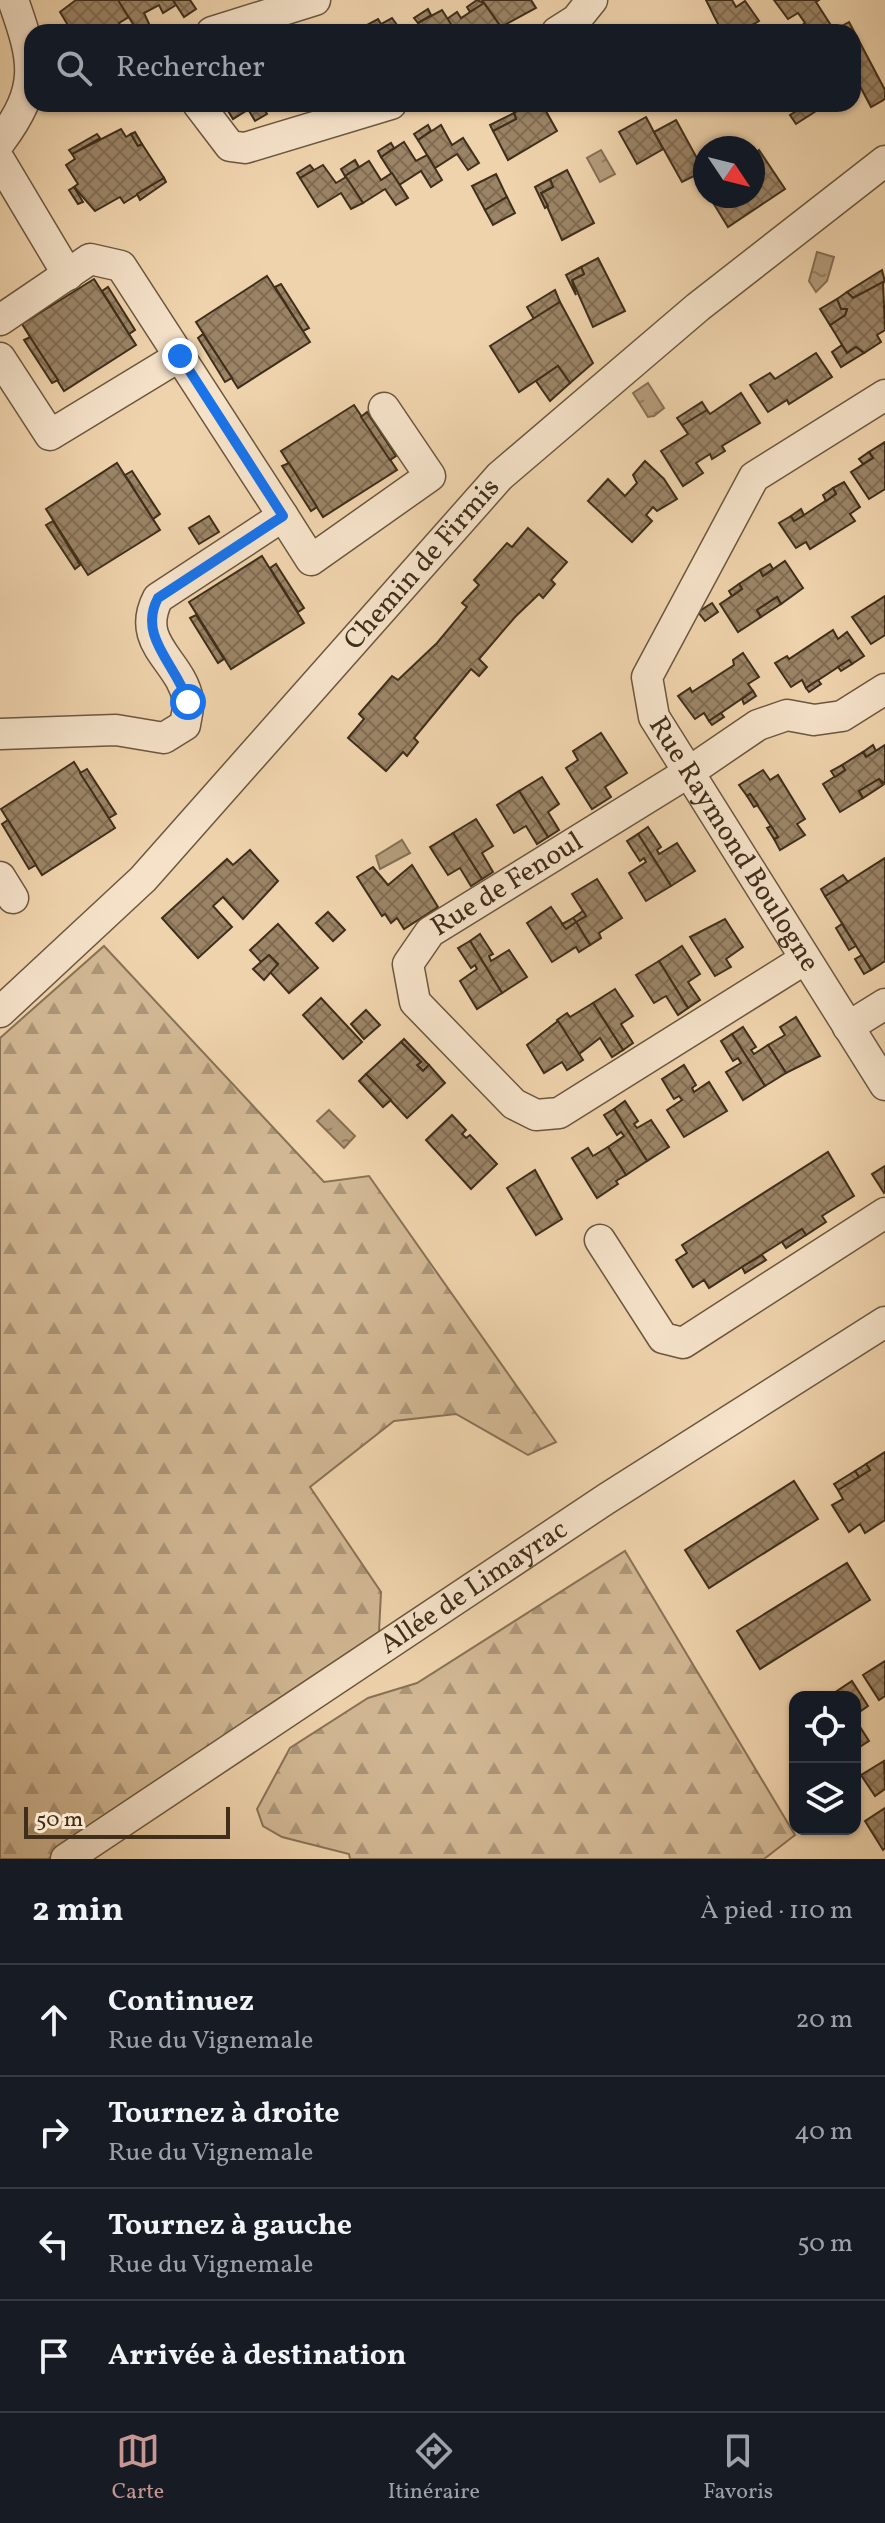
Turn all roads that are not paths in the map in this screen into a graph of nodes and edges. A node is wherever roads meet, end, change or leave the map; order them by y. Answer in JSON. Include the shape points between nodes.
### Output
{"nodes":[{"id":1,"x":13,"y":0,"type":"edge"},
{"id":2,"x":315,"y":0,"type":"edge"},
{"id":3,"x":592,"y":0,"type":"edge"},
{"id":4,"x":238,"y":24,"type":"edge"},
{"id":5,"x":570,"y":24,"type":"edge"},
{"id":6,"x":24,"y":37,"type":"edge"},
{"id":7,"x":24,"y":103,"type":"edge"},
{"id":8,"x":204,"y":112,"type":"edge"},
{"id":9,"x":364,"y":112,"type":"edge"},
{"id":10,"x":0,"y":142,"type":"edge"},
{"id":11,"x":0,"y":161,"type":"edge"},
{"id":12,"x":885,"y":161,"type":"edge"},
{"id":13,"x":68,"y":275,"type":"junction"},
{"id":14,"x":0,"y":320,"type":"edge"},
{"id":15,"x":180,"y":356,"type":"junction"},
{"id":16,"x":0,"y":358,"type":"edge"},
{"id":17,"x":885,"y":395,"type":"edge"},
{"id":18,"x":384,"y":408,"type":"dead end"},
{"id":19,"x":283,"y":516,"type":"junction"},
{"id":20,"x":885,"y":689,"type":"edge"},
{"id":21,"x":0,"y":734,"type":"edge"},
{"id":22,"x":689,"y":772,"type":"junction"},
{"id":23,"x":805,"y":959,"type":"junction"},
{"id":24,"x":885,"y":1004,"type":"edge"},
{"id":25,"x":0,"y":1012,"type":"edge"},
{"id":26,"x":848,"y":1027,"type":"junction"},
{"id":27,"x":885,"y":1085,"type":"edge"},
{"id":28,"x":885,"y":1213,"type":"edge"},
{"id":29,"x":600,"y":1240,"type":"dead end"},
{"id":30,"x":885,"y":1322,"type":"edge"},
{"id":31,"x":66,"y":1859,"type":"edge"}],
"edges":[{"from":1,"to":6,"type":"street"},
{"from":2,"to":4,"type":"street"},
{"from":3,"to":5,"type":"street"},
{"from":7,"to":10,"type":"street"},
{"from":8,"to":9,"type":"street","via":[[230,146],[245,148]]},
{"from":11,"to":13,"type":"street"},
{"from":12,"to":25,"type":"street","name":"Chemin de Firmis","via":[[698,307],[500,476],[143,879]]},
{"from":13,"to":14,"type":"street"},
{"from":13,"to":15,"type":"street","via":[[90,259],[121,266]]},
{"from":15,"to":16,"type":"street","via":[[50,435]]},
{"from":15,"to":19,"type":"street"},
{"from":17,"to":22,"type":"street","name":"Rue Raymond Boulogne","via":[[754,477],[647,677],[654,717]]},
{"from":18,"to":19,"type":"street","via":[[430,476],[311,560]]},
{"from":19,"to":21,"type":"street","via":[[158,598],[150,613],[151,633],[188,702],[185,725],[164,738],[116,730]]},
{"from":20,"to":22,"type":"street","name":"Rue de Fenoul","via":[[842,716],[814,720],[787,715],[758,725]]},
{"from":22,"to":23,"type":"street","name":"Rue Raymond Boulogne"},
{"from":22,"to":23,"type":"street","name":"Rue de Fenoul","via":[[430,932],[408,964],[415,1002],[514,1104],[536,1115],[559,1113]]},
{"from":23,"to":26,"type":"street","name":"Rue Raymond Boulogne"},
{"from":24,"to":26,"type":"street"},
{"from":26,"to":27,"type":"street","name":"Rue Raymond Boulogne"},
{"from":28,"to":29,"type":"street","via":[[683,1343],[663,1338]]},
{"from":30,"to":31,"type":"street","name":"Allée de Limayrac","via":[[668,1458]]}]}
